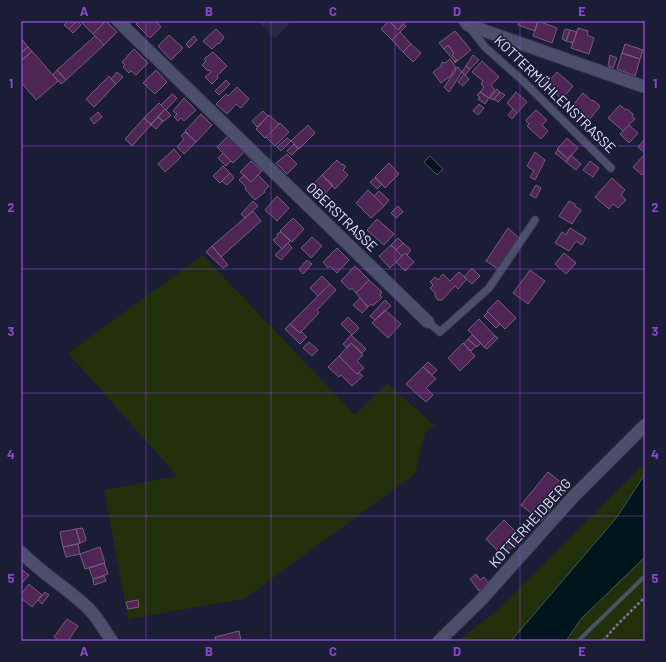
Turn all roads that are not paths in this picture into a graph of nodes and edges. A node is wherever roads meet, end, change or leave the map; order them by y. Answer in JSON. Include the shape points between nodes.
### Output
{"nodes":[{"id":1,"x":118,"y":21,"type":"edge"},
{"id":2,"x":467,"y":23,"type":"edge"},
{"id":3,"x":645,"y":87,"type":"edge"},
{"id":4,"x":611,"y":168,"type":"dead end"},
{"id":5,"x":535,"y":220,"type":"dead end"},
{"id":6,"x":428,"y":322,"type":"joint"},
{"id":7,"x":645,"y":425,"type":"edge"},
{"id":8,"x":21,"y":552,"type":"edge"},
{"id":9,"x":112,"y":641,"type":"edge"},
{"id":10,"x":438,"y":641,"type":"edge"}],
"edges":[{"from":1,"to":6,"type":"street","name":"OBERSTRASSE"},
{"from":2,"to":3,"type":"street"},
{"from":2,"to":4,"type":"lane","name":"KOTTERMÜHLENSTRASSE","via":[[485,47]]},
{"from":5,"to":6,"type":"lane","name":"OBERSTRASSE","via":[[489,288],[440,332]]},
{"from":7,"to":10,"type":"street","name":"KOTTERHEIDBERG","via":[[574,496],[481,600]]},
{"from":8,"to":9,"type":"street","via":[[88,608]]}]}
